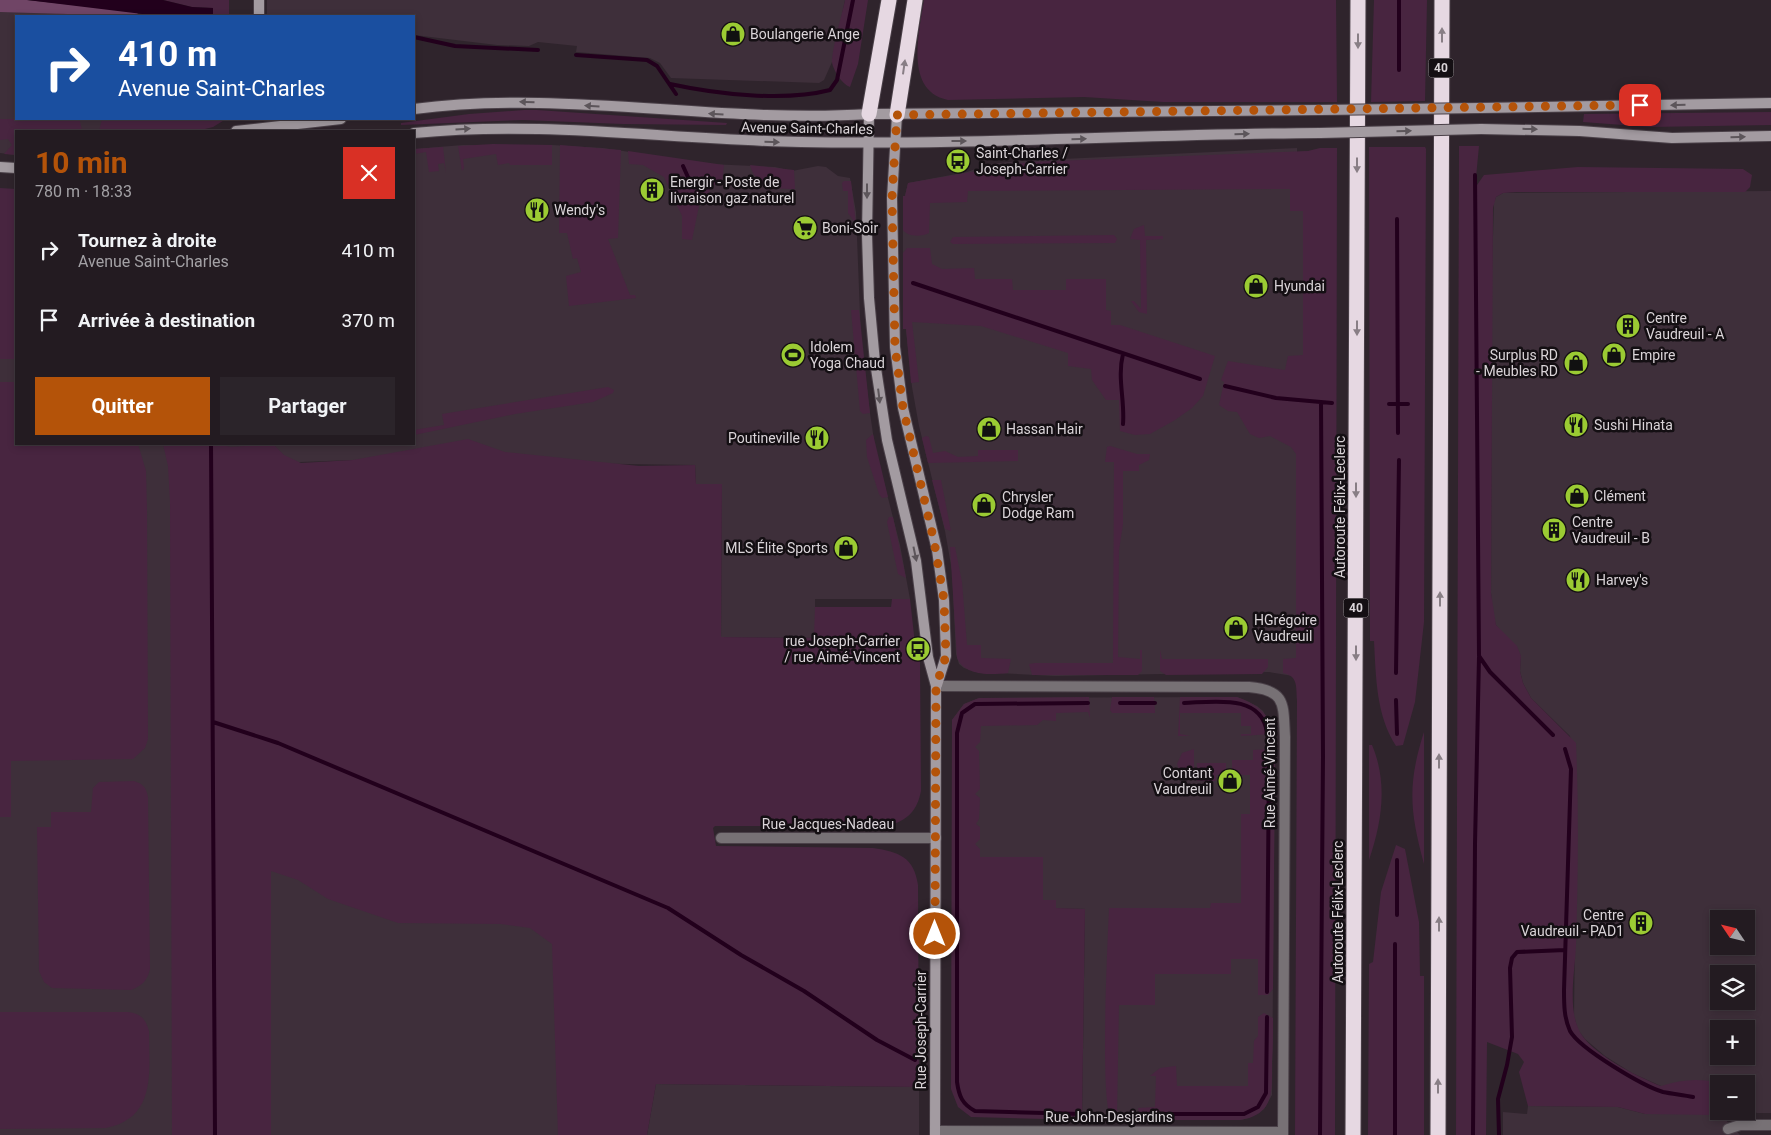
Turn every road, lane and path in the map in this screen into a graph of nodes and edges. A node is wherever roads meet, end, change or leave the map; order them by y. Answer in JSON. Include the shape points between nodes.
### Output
{"nodes":[{"id":1,"x":259,"y":0,"type":"edge"},
{"id":2,"x":889,"y":0,"type":"edge"},
{"id":3,"x":915,"y":0,"type":"edge"},
{"id":4,"x":1358,"y":0,"type":"edge"},
{"id":5,"x":1442,"y":0,"type":"edge"},
{"id":6,"x":259,"y":15,"type":"edge"},
{"id":7,"x":1771,"y":103,"type":"edge"},
{"id":8,"x":415,"y":109,"type":"edge"},
{"id":9,"x":870,"y":114,"type":"junction"},
{"id":10,"x":897,"y":115,"type":"junction"},
{"id":11,"x":330,"y":120,"type":"edge"},
{"id":12,"x":262,"y":126,"type":"edge"},
{"id":13,"x":241,"y":130,"type":"edge"},
{"id":14,"x":415,"y":133,"type":"edge"},
{"id":15,"x":1771,"y":136,"type":"edge"},
{"id":16,"x":895,"y":142,"type":"junction"},
{"id":17,"x":868,"y":143,"type":"junction"},
{"id":18,"x":0,"y":167,"type":"edge"},
{"id":19,"x":15,"y":168,"type":"edge"},
{"id":20,"x":936,"y":686,"type":"junction"},
{"id":21,"x":721,"y":838,"type":"dead end"},
{"id":22,"x":936,"y":838,"type":"junction"},
{"id":23,"x":1771,"y":1125,"type":"edge"},
{"id":24,"x":1728,"y":1129,"type":"dead end"},
{"id":25,"x":935,"y":1133,"type":"edge"},
{"id":26,"x":1283,"y":1133,"type":"edge"},
{"id":27,"x":1353,"y":1135,"type":"edge"},
{"id":28,"x":1438,"y":1135,"type":"edge"}],
"edges":[{"from":1,"to":6,"type":"street"},
{"from":2,"to":9,"type":"highway"},
{"from":10,"to":3,"type":"highway","one_way":true},
{"from":4,"to":27,"type":"highway","name":"Autoroute Félix-Leclerc","number":"40","one_way":true},
{"from":28,"to":5,"type":"highway","number":"40","one_way":true},
{"from":7,"to":10,"type":"street","name":"Avenue Saint-Charles","one_way":true,"bridge":true},
{"from":9,"to":8,"type":"street","name":"Avenue Saint-Charles","one_way":true,"via":[[761,116],[515,102]]},
{"from":9,"to":10,"type":"street","name":"Avenue Saint-Charles"},
{"from":9,"to":17,"type":"street","name":"Rue Joseph-Carrier"},
{"from":10,"to":16,"type":"street","name":"Rue Joseph-Carrier"},
{"from":11,"to":12,"type":"street"},
{"from":12,"to":13,"type":"street"},
{"from":14,"to":17,"type":"street","name":"Avenue Saint-Charles","one_way":true,"via":[[470,128],[546,128],[737,141]]},
{"from":16,"to":15,"type":"street","name":"Avenue Saint-Charles","one_way":true,"bridge":true,"via":[[1481,129],[1580,131],[1672,138]]},
{"from":16,"to":17,"type":"street","name":"Avenue Saint-Charles"},
{"from":16,"to":20,"type":"street","name":"Rue Joseph-Carrier","via":[[892,233],[895,347],[903,408],[934,541],[944,600],[946,656]]},
{"from":17,"to":20,"type":"street","name":"Rue Joseph-Carrier","one_way":true,"via":[[868,259],[875,362],[887,440],[916,561],[928,657]]},
{"from":18,"to":19,"type":"street"},
{"from":20,"to":22,"type":"street","name":"Rue Joseph-Carrier"},
{"from":20,"to":26,"type":"street","name":"Rue Aimé-Vincent","via":[[1250,687],[1270,690],[1279,698],[1284,711],[1285,736]]},
{"from":21,"to":22,"type":"street","name":"Rue Jacques-Nadeau"},
{"from":22,"to":25,"type":"street","name":"Rue Joseph-Carrier"},
{"from":23,"to":24,"type":"street","via":[[1740,1125]]},
{"from":25,"to":26,"type":"street","name":"Rue John-Desjardins"}]}
